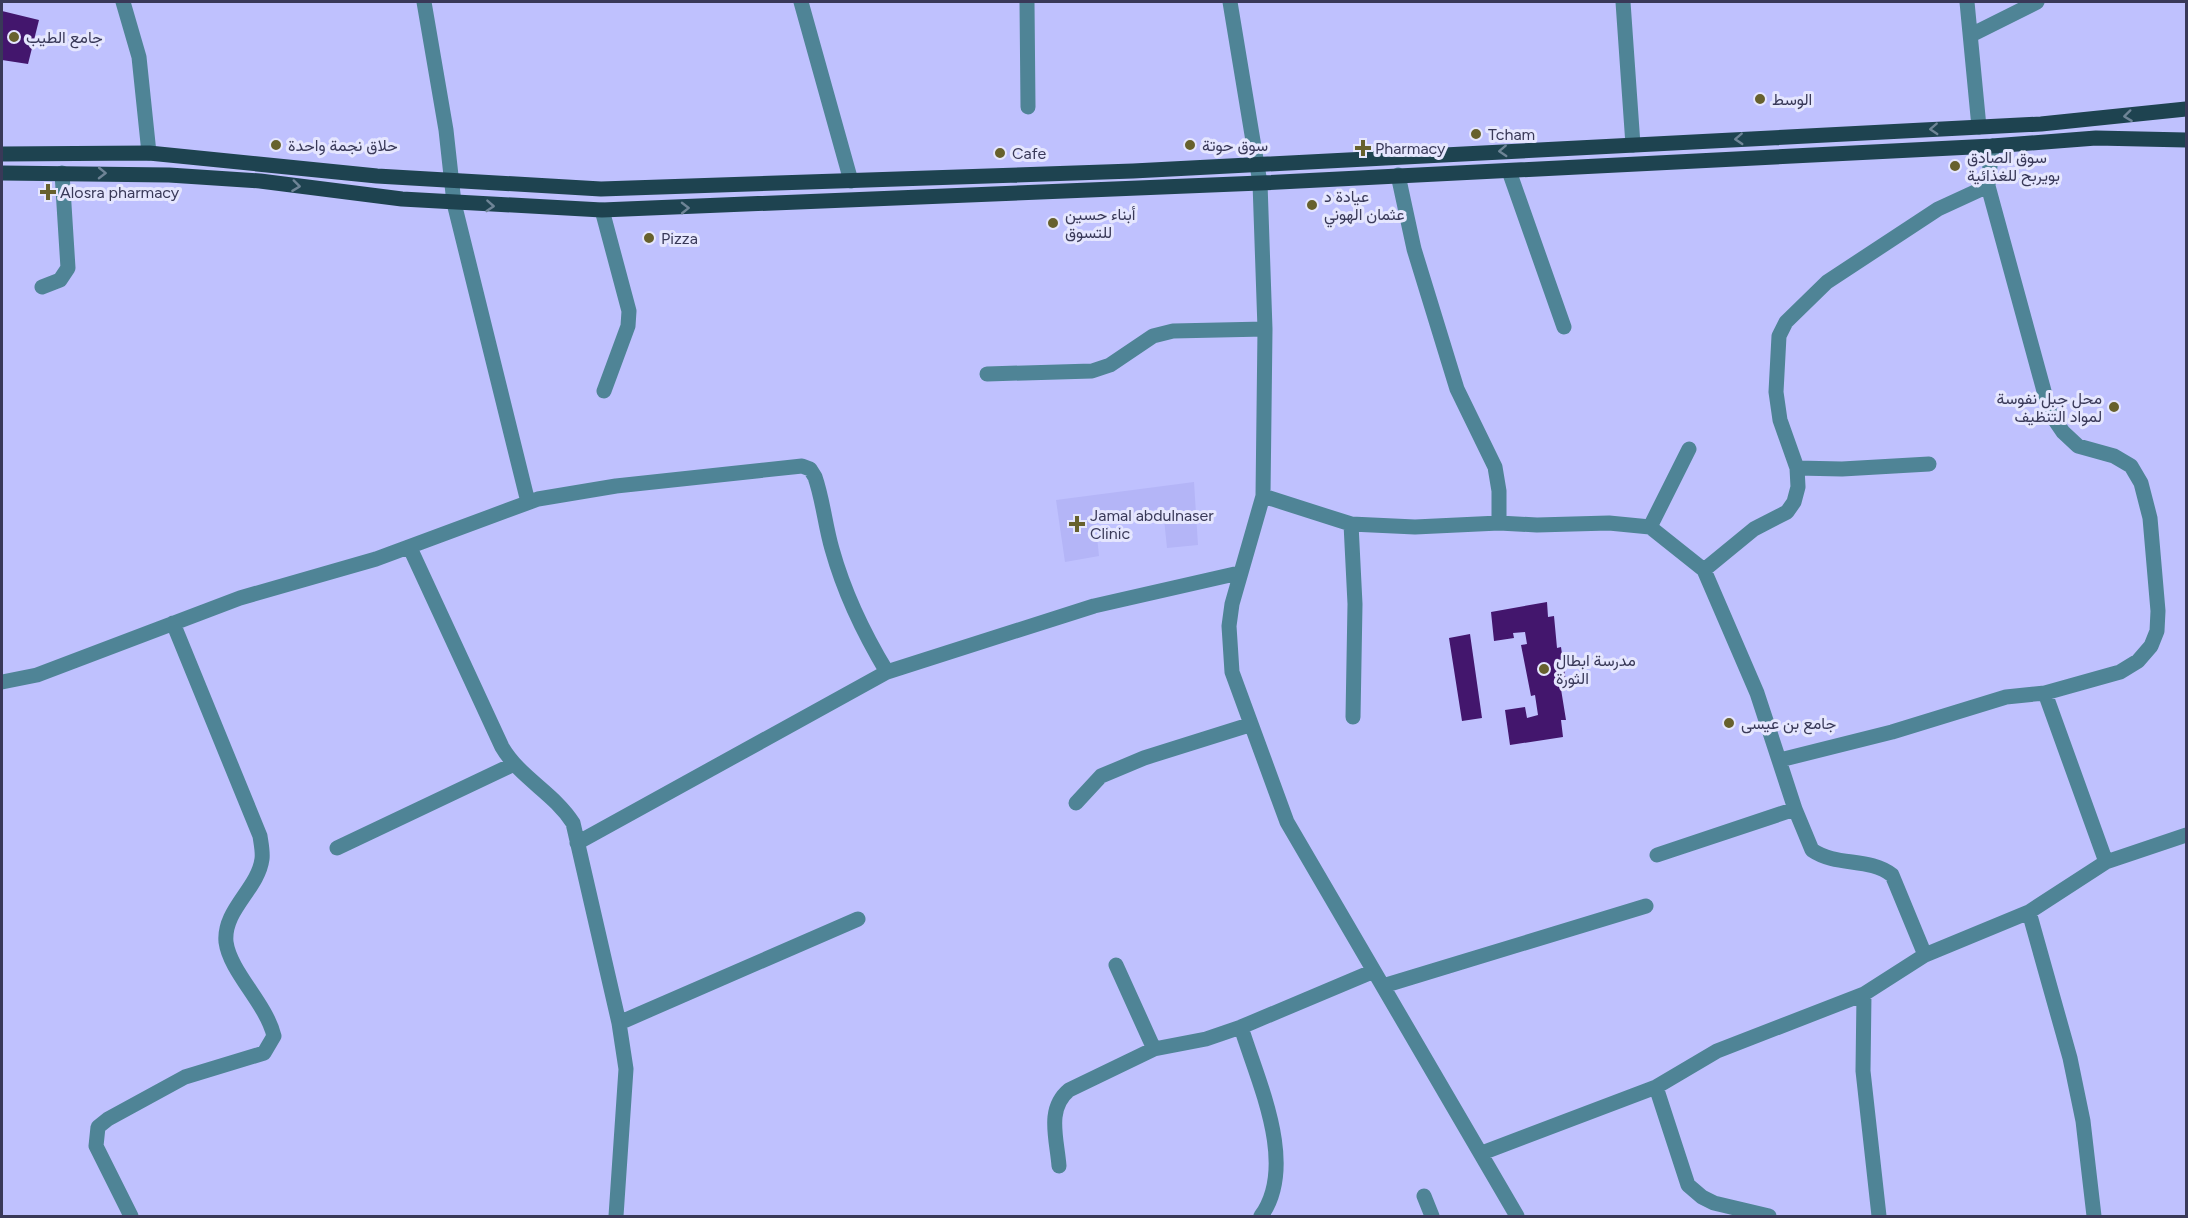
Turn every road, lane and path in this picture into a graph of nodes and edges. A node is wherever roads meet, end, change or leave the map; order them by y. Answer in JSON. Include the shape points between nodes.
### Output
{"nodes":[{"id":1,"x":123,"y":2,"type":"edge"},
{"id":2,"x":424,"y":2,"type":"edge"},
{"id":3,"x":801,"y":2,"type":"edge"},
{"id":4,"x":1027,"y":2,"type":"edge"},
{"id":5,"x":1230,"y":2,"type":"edge"},
{"id":6,"x":1623,"y":2,"type":"edge"},
{"id":7,"x":1967,"y":2,"type":"edge"},
{"id":8,"x":2037,"y":2,"type":"edge"},
{"id":9,"x":1971,"y":35,"type":"junction"},
{"id":10,"x":1028,"y":107,"type":"dead end"},
{"id":11,"x":2187,"y":109,"type":"edge"},
{"id":12,"x":1979,"y":127,"type":"junction"},
{"id":13,"x":2187,"y":140,"type":"edge"},
{"id":14,"x":1633,"y":145,"type":"junction"},
{"id":15,"x":1992,"y":146,"type":"junction"},
{"id":16,"x":2,"y":153,"type":"edge"},
{"id":17,"x":149,"y":153,"type":"junction"},
{"id":18,"x":1258,"y":164,"type":"junction"},
{"id":19,"x":1509,"y":171,"type":"junction"},
{"id":20,"x":2,"y":173,"type":"edge"},
{"id":21,"x":62,"y":173,"type":"junction"},
{"id":22,"x":1398,"y":175,"type":"junction"},
{"id":23,"x":851,"y":180,"type":"junction"},
{"id":24,"x":453,"y":181,"type":"junction"},
{"id":25,"x":1260,"y":183,"type":"junction"},
{"id":26,"x":1988,"y":186,"type":"junction"},
{"id":27,"x":454,"y":203,"type":"junction"},
{"id":28,"x":602,"y":210,"type":"junction"},
{"id":29,"x":42,"y":287,"type":"dead end"},
{"id":30,"x":1564,"y":327,"type":"dead end"},
{"id":31,"x":1265,"y":329,"type":"junction"},
{"id":32,"x":987,"y":374,"type":"dead end"},
{"id":33,"x":604,"y":391,"type":"dead end"},
{"id":34,"x":1689,"y":449,"type":"dead end"},
{"id":35,"x":1929,"y":464,"type":"dead end"},
{"id":36,"x":1797,"y":468,"type":"junction"},
{"id":37,"x":1263,"y":496,"type":"junction"},
{"id":38,"x":528,"y":502,"type":"junction"},
{"id":39,"x":1499,"y":523,"type":"junction"},
{"id":40,"x":1351,"y":524,"type":"junction"},
{"id":41,"x":1650,"y":527,"type":"junction"},
{"id":42,"x":410,"y":548,"type":"junction"},
{"id":43,"x":1704,"y":570,"type":"junction"},
{"id":44,"x":1239,"y":573,"type":"junction"},
{"id":45,"x":173,"y":623,"type":"junction"},
{"id":46,"x":887,"y":672,"type":"junction"},
{"id":47,"x":2,"y":682,"type":"edge"},
{"id":48,"x":2045,"y":693,"type":"junction"},
{"id":49,"x":1353,"y":717,"type":"dead end"},
{"id":50,"x":1249,"y":725,"type":"junction"},
{"id":51,"x":1780,"y":760,"type":"junction"},
{"id":52,"x":512,"y":765,"type":"junction"},
{"id":53,"x":1076,"y":803,"type":"dead end"},
{"id":54,"x":1795,"y":809,"type":"junction"},
{"id":55,"x":2187,"y":835,"type":"edge"},
{"id":56,"x":577,"y":843,"type":"junction"},
{"id":57,"x":337,"y":848,"type":"dead end"},
{"id":58,"x":1657,"y":855,"type":"dead end"},
{"id":59,"x":2106,"y":862,"type":"junction"},
{"id":60,"x":1646,"y":906,"type":"dead end"},
{"id":61,"x":2029,"y":912,"type":"junction"},
{"id":62,"x":858,"y":919,"type":"dead end"},
{"id":63,"x":1925,"y":955,"type":"junction"},
{"id":64,"x":1116,"y":965,"type":"dead end"},
{"id":65,"x":1374,"y":971,"type":"junction"},
{"id":66,"x":1383,"y":986,"type":"junction"},
{"id":67,"x":1864,"y":994,"type":"junction"},
{"id":68,"x":619,"y":1023,"type":"junction"},
{"id":69,"x":1241,"y":1027,"type":"junction"},
{"id":70,"x":1154,"y":1049,"type":"junction"},
{"id":71,"x":1656,"y":1087,"type":"junction"},
{"id":72,"x":1482,"y":1154,"type":"junction"},
{"id":73,"x":1059,"y":1166,"type":"dead end"},
{"id":74,"x":1424,"y":1196,"type":"dead end"},
{"id":75,"x":131,"y":1216,"type":"edge"},
{"id":76,"x":616,"y":1216,"type":"edge"},
{"id":77,"x":1261,"y":1216,"type":"edge"},
{"id":78,"x":1432,"y":1216,"type":"edge"},
{"id":79,"x":1517,"y":1216,"type":"edge"},
{"id":80,"x":1769,"y":1216,"type":"edge"},
{"id":81,"x":1879,"y":1216,"type":"edge"},
{"id":82,"x":2094,"y":1216,"type":"edge"}],
"edges":[{"from":1,"to":17,"type":"street","via":[[139,57]]},
{"from":2,"to":24,"type":"street"},
{"from":3,"to":23,"type":"street"},
{"from":4,"to":10,"type":"street"},
{"from":5,"to":18,"type":"street"},
{"from":6,"to":14,"type":"street"},
{"from":7,"to":9,"type":"street"},
{"from":8,"to":9,"type":"street"},
{"from":9,"to":12,"type":"street"},
{"from":11,"to":12,"type":"main road","one_way":true},
{"from":12,"to":14,"type":"main road","one_way":true},
{"from":13,"to":15,"type":"main road","via":[[2096,138]]},
{"from":14,"to":18,"type":"main road","one_way":true},
{"from":15,"to":19,"type":"main road"},
{"from":15,"to":26,"type":"street"},
{"from":16,"to":17,"type":"main road"},
{"from":17,"to":24,"type":"main road"},
{"from":18,"to":23,"type":"main road"},
{"from":18,"to":25,"type":"street"},
{"from":19,"to":22,"type":"main road"},
{"from":19,"to":30,"type":"street"},
{"from":20,"to":21,"type":"main road"},
{"from":21,"to":27,"type":"main road","one_way":true,"via":[[249,180]]},
{"from":21,"to":29,"type":"street","via":[[68,268],[60,280]]},
{"from":22,"to":25,"type":"main road"},
{"from":22,"to":39,"type":"street","via":[[1414,249],[1457,389],[1495,467]]},
{"from":23,"to":24,"type":"main road","via":[[601,189]]},
{"from":24,"to":27,"type":"street"},
{"from":28,"to":25,"type":"main road","one_way":true},
{"from":25,"to":31,"type":"street"},
{"from":26,"to":36,"type":"street","via":[[1938,209],[1827,282],[1786,322],[1779,336],[1776,392],[1780,420]]},
{"from":26,"to":48,"type":"street","via":[[2050,413],[2078,446],[2114,456],[2131,466],[2141,483],[2150,518],[2158,611],[2151,646],[2138,661],[2120,672]]},
{"from":27,"to":28,"type":"main road","one_way":true},
{"from":27,"to":38,"type":"street"},
{"from":28,"to":33,"type":"street","via":[[628,311],[628,327]]},
{"from":31,"to":32,"type":"street","via":[[1173,331],[1153,336],[1110,365],[1092,371]]},
{"from":31,"to":37,"type":"street"},
{"from":34,"to":41,"type":"street"},
{"from":35,"to":36,"type":"street"},
{"from":36,"to":43,"type":"street","via":[[1798,487],[1787,512],[1754,529]]},
{"from":37,"to":40,"type":"street"},
{"from":37,"to":44,"type":"street"},
{"from":38,"to":42,"type":"street"},
{"from":38,"to":46,"type":"street","via":[[616,486],[802,466],[810,469],[818,484],[832,549],[847,591]]},
{"from":39,"to":40,"type":"street","via":[[1415,527]]},
{"from":39,"to":41,"type":"street"},
{"from":40,"to":49,"type":"street","via":[[1355,604]]},
{"from":41,"to":43,"type":"street"},
{"from":42,"to":45,"type":"street","via":[[240,598]]},
{"from":42,"to":52,"type":"street"},
{"from":43,"to":51,"type":"street","via":[[1757,693]]},
{"from":44,"to":46,"type":"street","via":[[1094,606]]},
{"from":44,"to":50,"type":"street","via":[[1230,615],[1229,649]]},
{"from":45,"to":47,"type":"street","via":[[37,675]]},
{"from":45,"to":75,"type":"street","via":[[260,836],[262,858],[254,883],[228,925],[226,943],[270,1021],[274,1036],[264,1053],[184,1077],[98,1127],[96,1146]]},
{"from":46,"to":56,"type":"street"},
{"from":48,"to":51,"type":"street","via":[[2006,697],[1892,732]]},
{"from":48,"to":59,"type":"street"},
{"from":50,"to":53,"type":"street","via":[[1144,758],[1101,776]]},
{"from":50,"to":65,"type":"street","via":[[1287,822]]},
{"from":51,"to":54,"type":"street"},
{"from":52,"to":56,"type":"street","via":[[565,810],[573,823]]},
{"from":52,"to":57,"type":"street"},
{"from":54,"to":58,"type":"street"},
{"from":54,"to":63,"type":"street","via":[[1812,850],[1822,857],[1883,868],[1892,875]]},
{"from":55,"to":59,"type":"street"},
{"from":56,"to":68,"type":"street"},
{"from":59,"to":61,"type":"street"},
{"from":60,"to":66,"type":"street"},
{"from":61,"to":63,"type":"street"},
{"from":61,"to":82,"type":"street","via":[[2070,1058],[2083,1121]]},
{"from":62,"to":68,"type":"street"},
{"from":63,"to":67,"type":"street"},
{"from":64,"to":70,"type":"street"},
{"from":65,"to":66,"type":"street"},
{"from":65,"to":69,"type":"street"},
{"from":66,"to":72,"type":"street"},
{"from":67,"to":71,"type":"street","via":[[1717,1051]]},
{"from":67,"to":81,"type":"street","via":[[1863,1071]]},
{"from":68,"to":76,"type":"street","via":[[626,1069]]},
{"from":69,"to":70,"type":"street","via":[[1206,1040]]},
{"from":69,"to":77,"type":"street","via":[[1274,1141],[1277,1176],[1274,1192]]},
{"from":70,"to":73,"type":"street","via":[[1080,1084],[1058,1099],[1054,1125]]},
{"from":71,"to":72,"type":"street"},
{"from":71,"to":80,"type":"street","via":[[1688,1185],[1714,1203]]},
{"from":72,"to":79,"type":"street"},
{"from":74,"to":78,"type":"street"}]}
